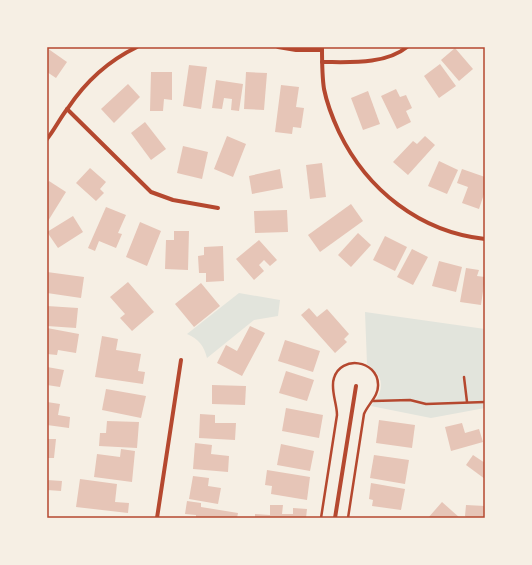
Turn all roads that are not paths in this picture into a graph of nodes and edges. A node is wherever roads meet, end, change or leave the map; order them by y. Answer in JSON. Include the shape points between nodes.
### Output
{"nodes":[{"id":1,"x":138,"y":47,"type":"edge"},
{"id":2,"x":278,"y":47,"type":"edge"},
{"id":3,"x":407,"y":47,"type":"edge"},
{"id":4,"x":322,"y":49,"type":"edge"},
{"id":5,"x":322,"y":62,"type":"junction"},
{"id":6,"x":67,"y":109,"type":"junction"},
{"id":7,"x":47,"y":139,"type":"edge"},
{"id":8,"x":218,"y":208,"type":"dead end"},
{"id":9,"x":485,"y":239,"type":"edge"},
{"id":10,"x":181,"y":360,"type":"dead end"},
{"id":11,"x":356,"y":386,"type":"dead end"},
{"id":12,"x":157,"y":518,"type":"edge"},
{"id":13,"x":335,"y":518,"type":"edge"}],
"edges":[{"from":1,"to":6,"type":"street","via":[[115,58],[94,75]]},
{"from":2,"to":4,"type":"street","via":[[296,50]]},
{"from":3,"to":5,"type":"street","via":[[385,58]]},
{"from":4,"to":5,"type":"street"},
{"from":5,"to":9,"type":"street","via":[[324,89],[335,123],[357,164],[372,182],[391,199],[418,217],[458,233]]},
{"from":6,"to":7,"type":"street"},
{"from":6,"to":8,"type":"street","via":[[151,192],[173,200]]},
{"from":10,"to":12,"type":"street"},
{"from":11,"to":13,"type":"street"}]}
